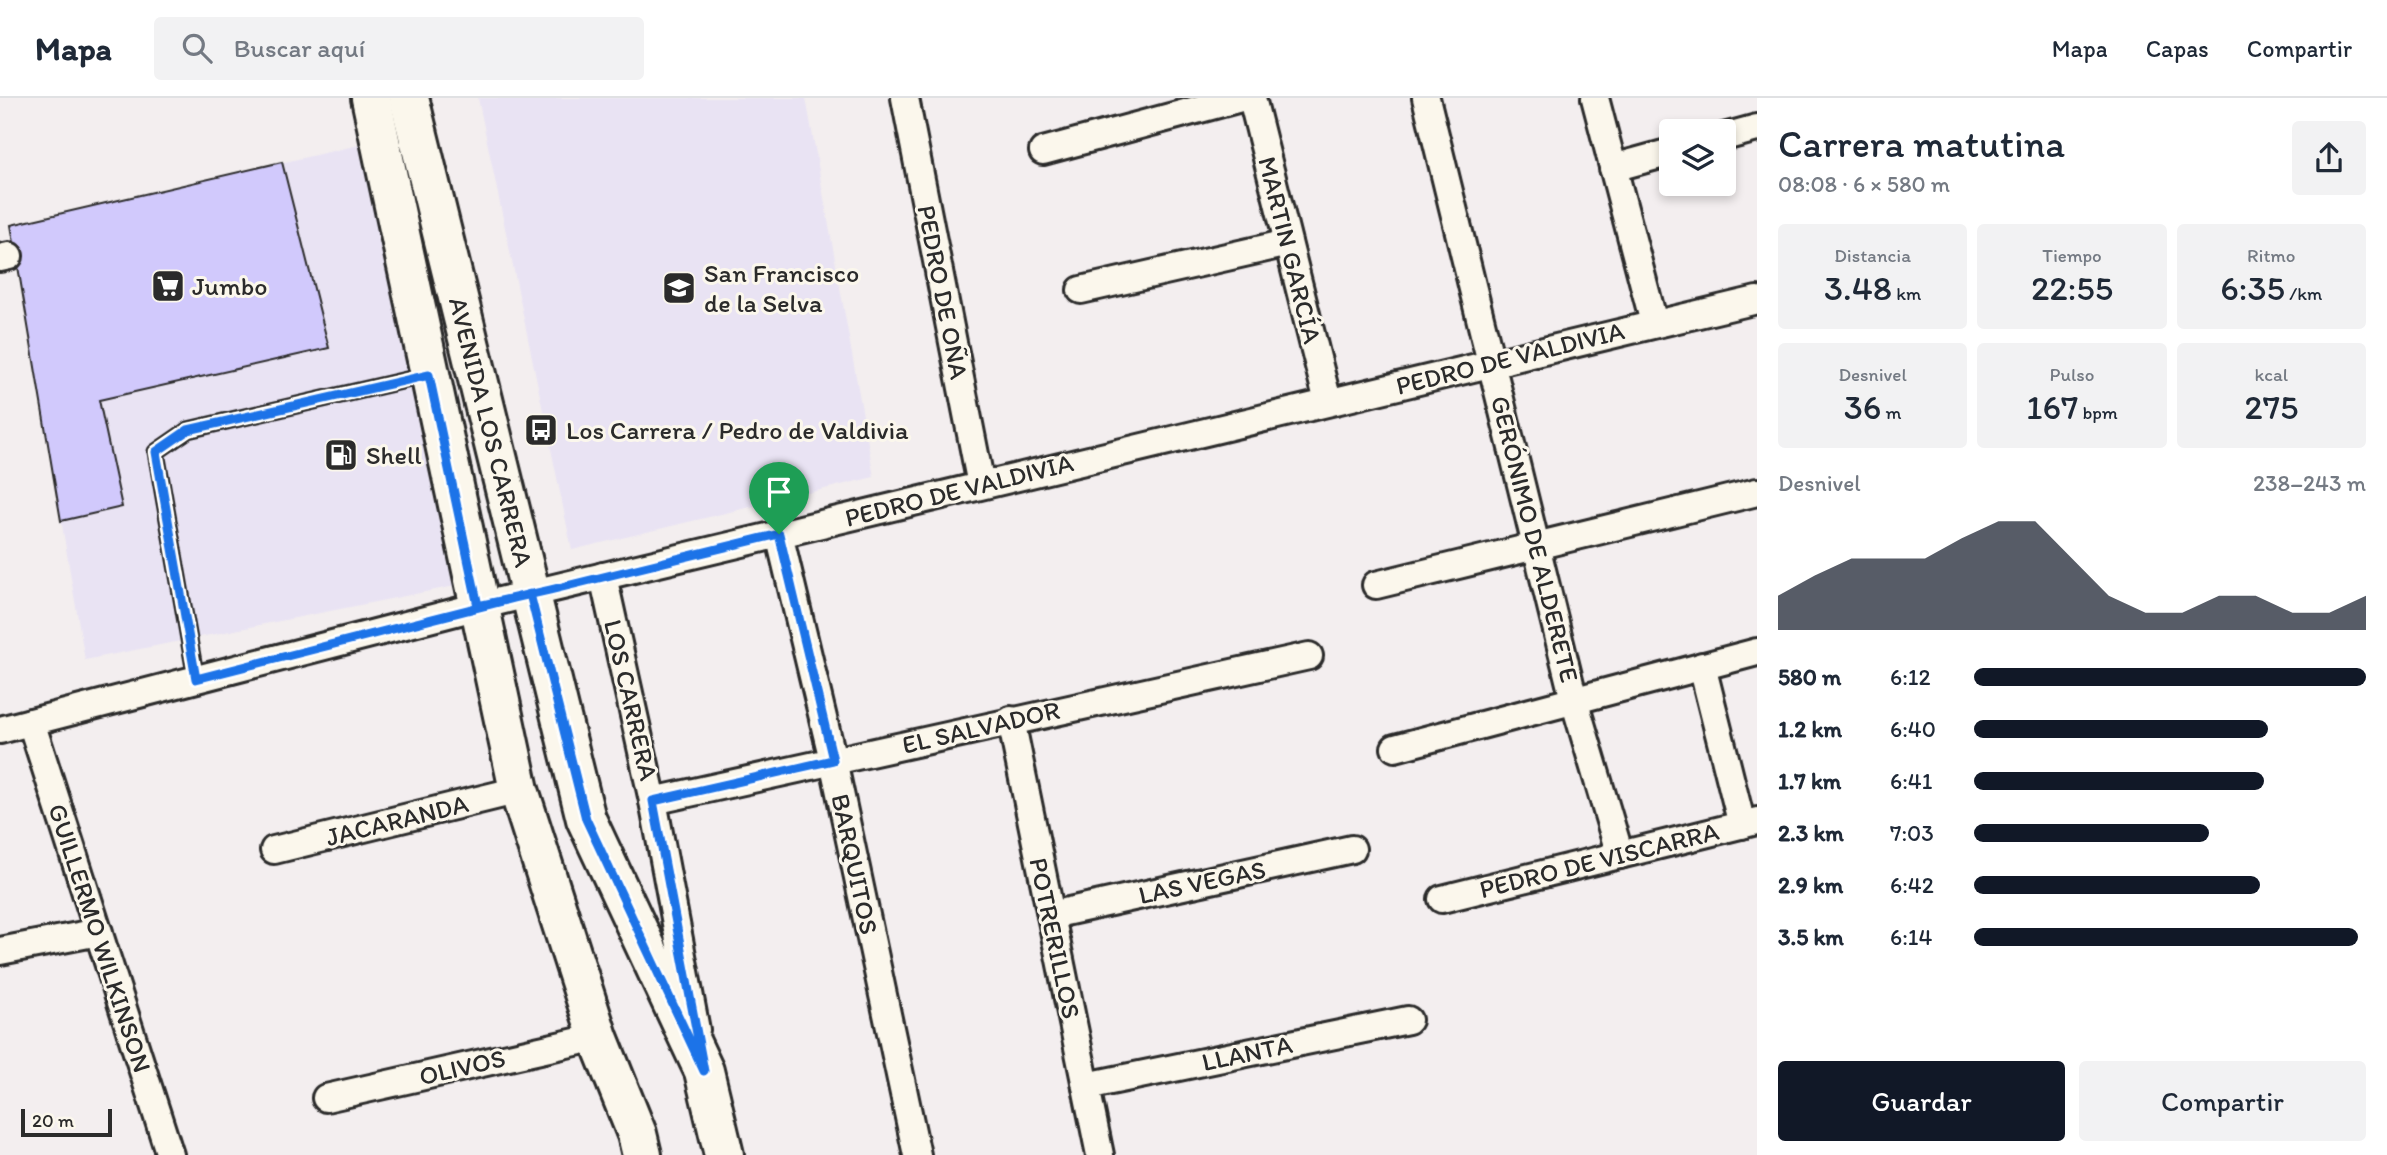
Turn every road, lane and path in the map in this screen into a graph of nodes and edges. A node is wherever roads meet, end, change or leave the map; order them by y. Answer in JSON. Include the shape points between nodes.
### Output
{"nodes":[{"id":1,"x":371,"y":98,"type":"edge"},
{"id":2,"x":408,"y":98,"type":"edge"},
{"id":3,"x":905,"y":98,"type":"edge"},
{"id":4,"x":1241,"y":98,"type":"edge"},
{"id":5,"x":1252,"y":98,"type":"edge"},
{"id":6,"x":1426,"y":98,"type":"edge"},
{"id":7,"x":1595,"y":98,"type":"edge"},
{"id":8,"x":1757,"y":128,"type":"edge"},
{"id":9,"x":1736,"y":134,"type":"edge"},
{"id":10,"x":1043,"y":151,"type":"dead end"},
{"id":11,"x":1659,"y":155,"type":"edge"},
{"id":12,"x":1613,"y":168,"type":"junction"},
{"id":13,"x":1288,"y":243,"type":"junction"},
{"id":14,"x":1082,"y":290,"type":"dead end"},
{"id":15,"x":1757,"y":300,"type":"edge"},
{"id":16,"x":1654,"y":323,"type":"junction"},
{"id":17,"x":1492,"y":362,"type":"junction"},
{"id":18,"x":429,"y":375,"type":"junction"},
{"id":19,"x":1328,"y":402,"type":"junction"},
{"id":20,"x":981,"y":485,"type":"junction"},
{"id":21,"x":1757,"y":492,"type":"edge"},
{"id":22,"x":779,"y":534,"type":"junction"},
{"id":23,"x":1536,"y":545,"type":"junction"},
{"id":24,"x":603,"y":576,"type":"junction"},
{"id":25,"x":1376,"y":585,"type":"dead end"},
{"id":26,"x":530,"y":594,"type":"junction"},
{"id":27,"x":478,"y":606,"type":"junction"},
{"id":28,"x":1757,"y":652,"type":"edge"},
{"id":29,"x":1309,"y":656,"type":"dead end"},
{"id":30,"x":1702,"y":666,"type":"junction"},
{"id":31,"x":196,"y":679,"type":"junction"},
{"id":32,"x":1574,"y":700,"type":"junction"},
{"id":33,"x":1011,"y":720,"type":"junction"},
{"id":34,"x":31,"y":722,"type":"junction"},
{"id":35,"x":0,"y":730,"type":"edge"},
{"id":36,"x":1395,"y":748,"type":"dead end"},
{"id":37,"x":833,"y":760,"type":"junction"},
{"id":38,"x":519,"y":789,"type":"junction"},
{"id":39,"x":653,"y":801,"type":"junction"},
{"id":40,"x":1750,"y":823,"type":"edge"},
{"id":41,"x":1352,"y":849,"type":"dead end"},
{"id":42,"x":274,"y":850,"type":"dead end"},
{"id":43,"x":1620,"y":855,"type":"junction"},
{"id":44,"x":1442,"y":899,"type":"dead end"},
{"id":45,"x":1051,"y":915,"type":"junction"},
{"id":46,"x":99,"y":932,"type":"junction"},
{"id":47,"x":0,"y":951,"type":"edge"},
{"id":48,"x":1408,"y":1020,"type":"dead end"},
{"id":49,"x":598,"y":1037,"type":"junction"},
{"id":50,"x":704,"y":1071,"type":"junction"},
{"id":51,"x":1086,"y":1086,"type":"junction"},
{"id":52,"x":326,"y":1098,"type":"dead end"},
{"id":53,"x":170,"y":1155,"type":"edge"},
{"id":54,"x":642,"y":1155,"type":"edge"},
{"id":55,"x":724,"y":1155,"type":"edge"},
{"id":56,"x":916,"y":1155,"type":"edge"},
{"id":57,"x":1100,"y":1155,"type":"edge"}],
"edges":[{"from":1,"to":18,"type":"main road","name":"AVENIDA LOS CARRERA"},
{"from":2,"to":26,"type":"main road","name":"AVENIDA LOS CARRERA"},
{"from":3,"to":20,"type":"street","name":"PEDRO DE OÑA"},
{"from":4,"to":10,"type":"street"},
{"from":5,"to":13,"type":"street","name":"MARTIN GARCÍA"},
{"from":6,"to":17,"type":"street","name":"GERÓNIMO DE ALDERETE"},
{"from":7,"to":12,"type":"street"},
{"from":8,"to":9,"type":"street"},
{"from":11,"to":12,"type":"street"},
{"from":12,"to":16,"type":"street"},
{"from":13,"to":14,"type":"street"},
{"from":13,"to":19,"type":"street","name":"MARTIN GARCÍA"},
{"from":15,"to":16,"type":"street","name":"PEDRO DE VALDIVIA"},
{"from":16,"to":17,"type":"street","name":"PEDRO DE VALDIVIA"},
{"from":17,"to":19,"type":"street","name":"PEDRO DE VALDIVIA"},
{"from":17,"to":23,"type":"street","name":"GERÓNIMO DE ALDERETE"},
{"from":18,"to":27,"type":"main road","name":"AVENIDA LOS CARRERA"},
{"from":18,"to":31,"type":"lane","via":[[188,430],[156,452]]},
{"from":19,"to":20,"type":"street","name":"PEDRO DE VALDIVIA"},
{"from":20,"to":22,"type":"street","name":"PEDRO DE VALDIVIA"},
{"from":21,"to":23,"type":"street"},
{"from":22,"to":24,"type":"street","name":"PEDRO DE VALDIVIA"},
{"from":22,"to":37,"type":"street","name":"BARQUITOS"},
{"from":23,"to":25,"type":"street"},
{"from":23,"to":32,"type":"street","name":"GERÓNIMO DE ALDERETE"},
{"from":24,"to":26,"type":"street","name":"PEDRO DE VALDIVIA"},
{"from":24,"to":39,"type":"street","name":"LOS CARRERA"},
{"from":26,"to":27,"type":"street","name":"PEDRO DE VALDIVIA"},
{"from":26,"to":50,"type":"main road","name":"AVENIDA LOS CARRERA","via":[[586,819]]},
{"from":27,"to":31,"type":"street","name":"PEDRO DE VALDIVIA"},
{"from":27,"to":38,"type":"main road","name":"AVENIDA LOS CARRERA"},
{"from":28,"to":30,"type":"street"},
{"from":29,"to":33,"type":"street","name":"EL SALVADOR"},
{"from":30,"to":32,"type":"street"},
{"from":30,"to":40,"type":"street"},
{"from":31,"to":34,"type":"street","name":"PEDRO DE VALDIVIA"},
{"from":32,"to":36,"type":"street"},
{"from":32,"to":43,"type":"street","name":"GERÓNIMO DE ALDERETE"},
{"from":33,"to":37,"type":"street","name":"EL SALVADOR"},
{"from":33,"to":45,"type":"street","name":"POTRERILLOS"},
{"from":34,"to":35,"type":"street","name":"PEDRO DE VALDIVIA"},
{"from":34,"to":46,"type":"street","name":"GUILLERMO WILKINSON"},
{"from":37,"to":39,"type":"street","name":"EL SALVADOR"},
{"from":37,"to":56,"type":"street","name":"BARQUITOS"},
{"from":38,"to":42,"type":"street","name":"JACARANDA"},
{"from":38,"to":49,"type":"main road","name":"AVENIDA LOS CARRERA"},
{"from":39,"to":50,"type":"street","name":"LOS CARRERA"},
{"from":40,"to":43,"type":"street","name":"PEDRO DE VISCARRA"},
{"from":41,"to":45,"type":"street","name":"LAS VEGAS"},
{"from":43,"to":44,"type":"street","name":"PEDRO DE VISCARRA"},
{"from":45,"to":51,"type":"street","name":"POTRERILLOS"},
{"from":46,"to":47,"type":"street"},
{"from":46,"to":53,"type":"street","name":"GUILLERMO WILKINSON"},
{"from":48,"to":51,"type":"street","name":"LLANTA"},
{"from":49,"to":52,"type":"street","name":"OLIVOS"},
{"from":49,"to":54,"type":"main road","name":"AVENIDA LOS CARRERA"},
{"from":50,"to":55,"type":"main road","name":"AVENIDA LOS CARRERA"},
{"from":51,"to":57,"type":"street","name":"POTRERILLOS"}]}
